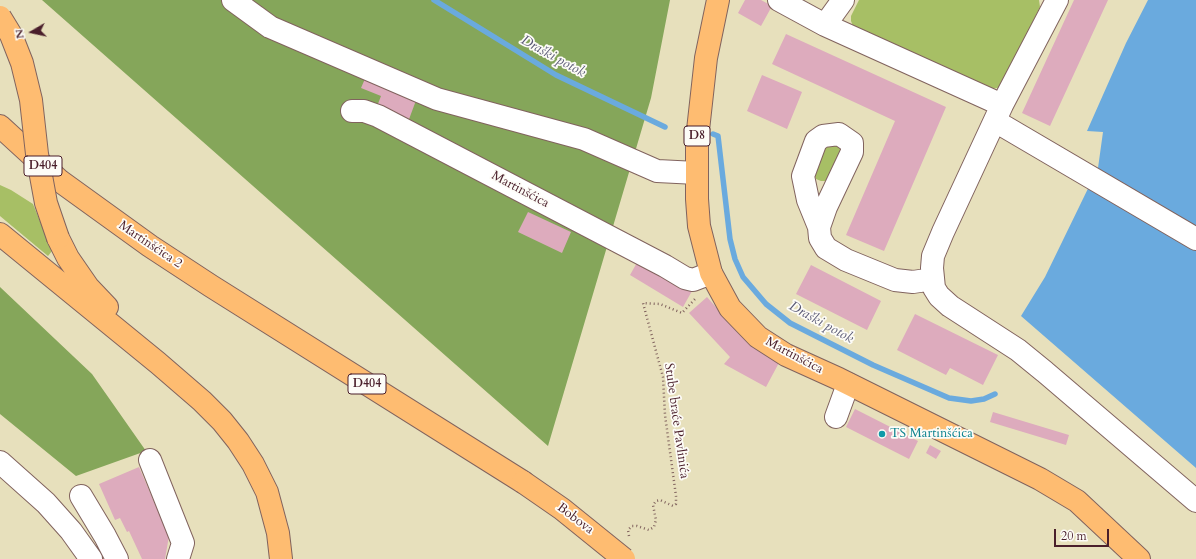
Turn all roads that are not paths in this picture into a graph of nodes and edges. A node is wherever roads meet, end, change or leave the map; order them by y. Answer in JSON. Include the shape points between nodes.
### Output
{"nodes":[{"id":1,"x":233,"y":0,"type":"edge"},
{"id":2,"x":718,"y":0,"type":"edge"},
{"id":3,"x":779,"y":0,"type":"edge"},
{"id":4,"x":843,"y":0,"type":"edge"},
{"id":5,"x":1057,"y":0,"type":"edge"},
{"id":6,"x":0,"y":17,"type":"edge"},
{"id":7,"x":825,"y":25,"type":"junction"},
{"id":8,"x":352,"y":111,"type":"dead end"},
{"id":9,"x":999,"y":113,"type":"junction"},
{"id":10,"x":0,"y":126,"type":"edge"},
{"id":11,"x":697,"y":173,"type":"junction"},
{"id":12,"x":819,"y":227,"type":"dead end"},
{"id":13,"x":0,"y":234,"type":"edge"},
{"id":14,"x":1196,"y":239,"type":"edge"},
{"id":15,"x":711,"y":273,"type":"junction"},
{"id":16,"x":933,"y":279,"type":"junction"},
{"id":17,"x":158,"y":362,"type":"junction"},
{"id":18,"x":848,"y":384,"type":"junction"},
{"id":19,"x":836,"y":417,"type":"dead end"},
{"id":20,"x":150,"y":460,"type":"dead end"},
{"id":21,"x":0,"y":462,"type":"edge"},
{"id":22,"x":523,"y":482,"type":"joint"},
{"id":23,"x":81,"y":496,"type":"dead end"},
{"id":24,"x":1196,"y":501,"type":"edge"},
{"id":25,"x":91,"y":559,"type":"edge"},
{"id":26,"x":117,"y":559,"type":"edge"},
{"id":27,"x":178,"y":559,"type":"edge"},
{"id":28,"x":281,"y":559,"type":"edge"},
{"id":29,"x":624,"y":559,"type":"edge"},
{"id":30,"x":1139,"y":559,"type":"edge"}],
"edges":[{"from":1,"to":11,"type":"street","via":[[270,28],[437,99],[584,139],[657,171]]},
{"from":2,"to":11,"type":"main road","number":"D8","via":[[703,88],[697,139]]},
{"from":3,"to":7,"type":"street"},
{"from":4,"to":7,"type":"street"},
{"from":5,"to":9,"type":"street"},
{"from":6,"to":17,"type":"main road","bridge":true,"via":[[11,35],[22,63],[31,100],[46,203],[58,238],[88,287]]},
{"from":7,"to":9,"type":"street"},
{"from":8,"to":15,"type":"street","name":"Martinšćica","via":[[364,111],[378,116],[685,278],[697,279]]},
{"from":9,"to":14,"type":"street"},
{"from":9,"to":16,"type":"street","via":[[933,256]]},
{"from":10,"to":22,"type":"main road","name":"Martinšćica 2","number":"D404","via":[[89,204],[211,286]]},
{"from":11,"to":15,"type":"main road","number":"D8","via":[[699,226]]},
{"from":12,"to":16,"type":"street","via":[[820,238],[826,248],[873,272],[903,282]]},
{"from":13,"to":17,"type":"main road"},
{"from":15,"to":18,"type":"main road","name":"Martinšćica","number":"D8","via":[[730,308],[758,337],[786,355]]},
{"from":16,"to":24,"type":"street","via":[[934,288],[939,296],[950,306],[1018,350]]},
{"from":17,"to":28,"type":"main road","via":[[222,421],[253,464],[273,511]]},
{"from":18,"to":19,"type":"street"},
{"from":18,"to":30,"type":"main road","name":"Martinšćica","number":"D8","via":[[1040,479],[1077,501]]},
{"from":20,"to":27,"type":"street","via":[[183,543]]},
{"from":21,"to":25,"type":"street","via":[[46,503],[72,531]]},
{"from":22,"to":29,"type":"main road","name":"Bobova","number":"D404","bridge":true,"via":[[562,509]]},
{"from":23,"to":26,"type":"street"}]}
